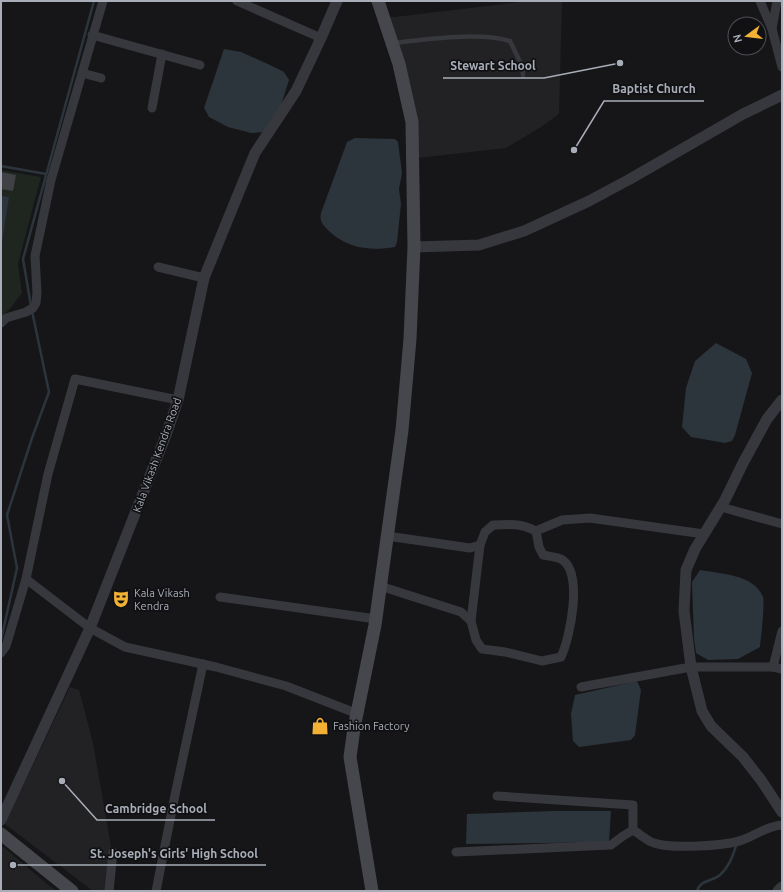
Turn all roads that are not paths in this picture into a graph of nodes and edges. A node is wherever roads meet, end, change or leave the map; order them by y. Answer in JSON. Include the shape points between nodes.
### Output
{"nodes":[{"id":1,"x":103,"y":1,"type":"edge"},
{"id":2,"x":237,"y":1,"type":"edge"},
{"id":3,"x":337,"y":1,"type":"edge"},
{"id":4,"x":378,"y":1,"type":"edge"},
{"id":5,"x":760,"y":1,"type":"edge"},
{"id":6,"x":777,"y":1,"type":"edge"},
{"id":7,"x":772,"y":30,"type":"junction"},
{"id":8,"x":92,"y":36,"type":"junction"},
{"id":9,"x":321,"y":38,"type":"junction"},
{"id":10,"x":392,"y":44,"type":"junction"},
{"id":11,"x":162,"y":54,"type":"junction"},
{"id":12,"x":200,"y":65,"type":"dead end"},
{"id":13,"x":782,"y":67,"type":"edge"},
{"id":14,"x":82,"y":72,"type":"junction"},
{"id":15,"x":524,"y":75,"type":"dead end"},
{"id":16,"x":101,"y":78,"type":"dead end"},
{"id":17,"x":782,"y":96,"type":"edge"},
{"id":18,"x":152,"y":108,"type":"dead end"},
{"id":19,"x":414,"y":247,"type":"junction"},
{"id":20,"x":158,"y":267,"type":"dead end"},
{"id":21,"x":204,"y":278,"type":"junction"},
{"id":22,"x":1,"y":323,"type":"edge"},
{"id":23,"x":178,"y":400,"type":"junction"},
{"id":24,"x":782,"y":400,"type":"edge"},
{"id":25,"x":721,"y":507,"type":"junction"},
{"id":26,"x":782,"y":524,"type":"edge"},
{"id":27,"x":536,"y":531,"type":"junction"},
{"id":28,"x":704,"y":534,"type":"junction"},
{"id":29,"x":387,"y":536,"type":"junction"},
{"id":30,"x":480,"y":544,"type":"junction"},
{"id":31,"x":26,"y":579,"type":"junction"},
{"id":32,"x":380,"y":586,"type":"junction"},
{"id":33,"x":220,"y":597,"type":"dead end"},
{"id":34,"x":376,"y":619,"type":"junction"},
{"id":35,"x":471,"y":621,"type":"junction"},
{"id":36,"x":90,"y":628,"type":"junction"},
{"id":37,"x":782,"y":630,"type":"edge"},
{"id":38,"x":1,"y":653,"type":"edge"},
{"id":39,"x":203,"y":664,"type":"junction"},
{"id":40,"x":691,"y":668,"type":"junction"},
{"id":41,"x":778,"y":668,"type":"edge"},
{"id":42,"x":581,"y":687,"type":"dead end"},
{"id":43,"x":358,"y":714,"type":"junction"},
{"id":44,"x":497,"y":796,"type":"dead end"},
{"id":45,"x":782,"y":812,"type":"edge"},
{"id":46,"x":1,"y":820,"type":"edge"},
{"id":47,"x":782,"y":825,"type":"edge"},
{"id":48,"x":633,"y":830,"type":"junction"},
{"id":49,"x":1,"y":834,"type":"edge"},
{"id":50,"x":114,"y":852,"type":"dead end"},
{"id":51,"x":456,"y":852,"type":"dead end"},
{"id":52,"x":782,"y":887,"type":"edge"},
{"id":53,"x":72,"y":891,"type":"edge"},
{"id":54,"x":109,"y":891,"type":"edge"},
{"id":55,"x":156,"y":891,"type":"edge"},
{"id":56,"x":372,"y":891,"type":"edge"},
{"id":57,"x":778,"y":891,"type":"edge"}],
"edges":[{"from":1,"to":8,"type":"street"},
{"from":2,"to":9,"type":"street"},
{"from":3,"to":9,"type":"street","name":"Kala Vikash Kendra Road"},
{"from":4,"to":10,"type":"main road"},
{"from":5,"to":7,"type":"street"},
{"from":6,"to":7,"type":"street"},
{"from":7,"to":13,"type":"street"},
{"from":8,"to":11,"type":"street"},
{"from":8,"to":14,"type":"street"},
{"from":9,"to":21,"type":"street","name":"Kala Vikash Kendra Road","via":[[296,91],[255,153]]},
{"from":10,"to":15,"type":"lane","via":[[442,38],[501,38],[510,41]]},
{"from":10,"to":19,"type":"main road","via":[[412,122]]},
{"from":11,"to":12,"type":"street"},
{"from":11,"to":18,"type":"street"},
{"from":14,"to":16,"type":"street"},
{"from":14,"to":22,"type":"street","via":[[51,180],[35,256],[36,303],[33,308],[6,318]]},
{"from":17,"to":19,"type":"street","via":[[743,114],[603,194],[524,231],[479,245]]},
{"from":19,"to":29,"type":"main road","via":[[410,339],[402,430]]},
{"from":20,"to":21,"type":"street"},
{"from":21,"to":23,"type":"street","name":"Kala Vikash Kendra Road"},
{"from":23,"to":31,"type":"street","via":[[75,379],[48,474]]},
{"from":23,"to":36,"type":"street","name":"Kala Vikash Kendra Road"},
{"from":24,"to":25,"type":"street","via":[[767,419]]},
{"from":25,"to":26,"type":"street"},
{"from":25,"to":28,"type":"street"},
{"from":27,"to":28,"type":"street","via":[[562,520],[590,518]]},
{"from":27,"to":30,"type":"street","via":[[525,525],[493,525],[485,532]]},
{"from":27,"to":35,"type":"street","via":[[543,555],[562,559],[570,569],[575,590],[570,627],[561,657],[542,661],[482,649],[476,640]]},
{"from":28,"to":40,"type":"street","via":[[686,570],[684,611]]},
{"from":29,"to":30,"type":"street","via":[[470,548]]},
{"from":29,"to":32,"type":"main road"},
{"from":30,"to":35,"type":"street"},
{"from":31,"to":36,"type":"street"},
{"from":31,"to":38,"type":"street","via":[[6,646]]},
{"from":32,"to":34,"type":"main road"},
{"from":32,"to":35,"type":"street","via":[[461,612]]},
{"from":33,"to":34,"type":"street"},
{"from":34,"to":43,"type":"main road"},
{"from":36,"to":39,"type":"street","via":[[125,647]]},
{"from":36,"to":46,"type":"street","name":"Kala Vikash Kendra Road"},
{"from":37,"to":41,"type":"street"},
{"from":39,"to":43,"type":"street","via":[[286,686]]},
{"from":39,"to":55,"type":"street"},
{"from":40,"to":41,"type":"street"},
{"from":40,"to":42,"type":"street"},
{"from":40,"to":45,"type":"street","via":[[702,711],[711,726],[743,757]]},
{"from":43,"to":56,"type":"main road","via":[[350,757]]},
{"from":44,"to":48,"type":"street","via":[[633,805]]},
{"from":47,"to":48,"type":"street","via":[[773,825],[741,841],[714,846],[673,846],[654,843]]},
{"from":48,"to":51,"type":"street","via":[[612,845]]},
{"from":49,"to":53,"type":"main road"},
{"from":50,"to":54,"type":"street"},
{"from":52,"to":57,"type":"street"}]}
